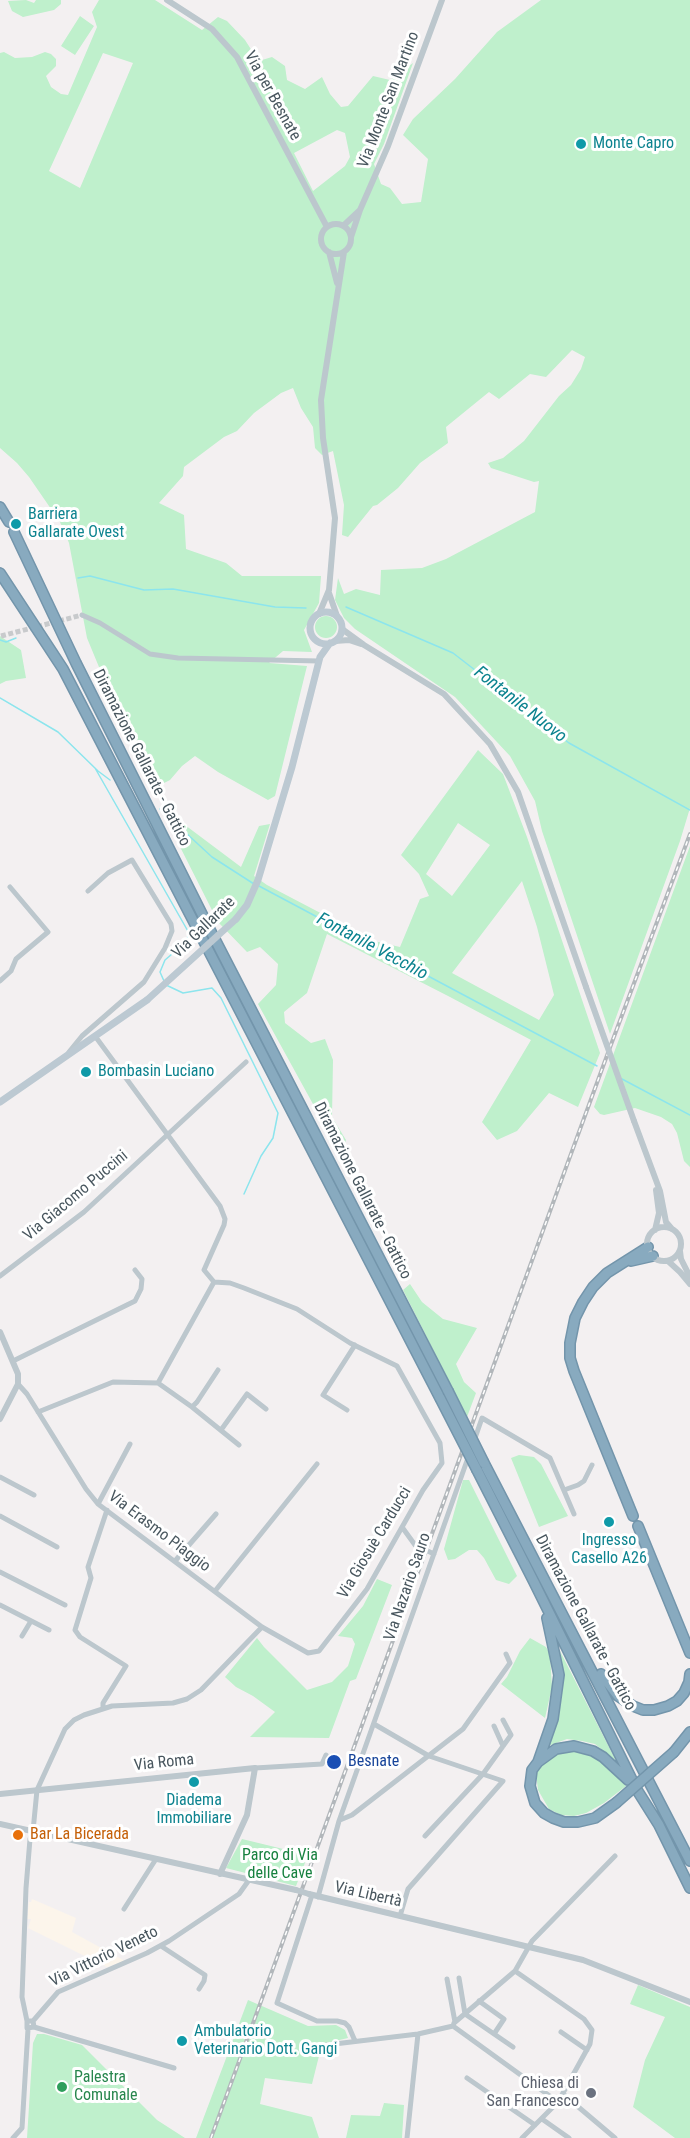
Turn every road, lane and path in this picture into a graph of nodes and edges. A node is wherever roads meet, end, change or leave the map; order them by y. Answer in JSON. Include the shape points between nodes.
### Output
{"nodes":[{"id":1,"x":167,"y":0,"type":"edge"},
{"id":2,"x":442,"y":0,"type":"edge"},
{"id":3,"x":360,"y":210,"type":"junction"},
{"id":4,"x":343,"y":226,"type":"junction"},
{"id":5,"x":327,"y":227,"type":"junction"},
{"id":6,"x":351,"y":237,"type":"junction"},
{"id":7,"x":329,"y":252,"type":"junction"},
{"id":8,"x":344,"y":252,"type":"junction"},
{"id":9,"x":337,"y":284,"type":"junction"},
{"id":10,"x":0,"y":507,"type":"edge"},
{"id":11,"x":9,"y":522,"type":"dead end"},
{"id":12,"x":14,"y":532,"type":"dead end"},
{"id":13,"x":0,"y":573,"type":"edge"},
{"id":14,"x":328,"y":593,"type":"junction"},
{"id":15,"x":319,"y":614,"type":"junction"},
{"id":16,"x":82,"y":615,"type":"tunnel mouth"},
{"id":17,"x":337,"y":616,"type":"junction"},
{"id":18,"x":342,"y":628,"type":"junction"},
{"id":19,"x":314,"y":637,"type":"junction"},
{"id":20,"x":333,"y":642,"type":"junction"},
{"id":21,"x":364,"y":645,"type":"junction"},
{"id":22,"x":319,"y":659,"type":"junction"},
{"id":23,"x":9,"y":887,"type":"dead end"},
{"id":24,"x":88,"y":891,"type":"dead end"},
{"id":25,"x":0,"y":981,"type":"edge"},
{"id":26,"x":95,"y":1036,"type":"junction"},
{"id":27,"x":66,"y":1058,"type":"junction"},
{"id":28,"x":246,"y":1062,"type":"dead end"},
{"id":29,"x":1,"y":1100,"type":"edge"},
{"id":30,"x":167,"y":1134,"type":"junction"},
{"id":31,"x":642,"y":1143,"type":"junction"},
{"id":32,"x":672,"y":1229,"type":"junction"},
{"id":33,"x":655,"y":1230,"type":"junction"},
{"id":34,"x":648,"y":1247,"type":"junction"},
{"id":35,"x":680,"y":1251,"type":"junction"},
{"id":36,"x":653,"y":1257,"type":"junction"},
{"id":37,"x":668,"y":1261,"type":"junction"},
{"id":38,"x":623,"y":1263,"type":"junction"},
{"id":39,"x":135,"y":1270,"type":"dead end"},
{"id":40,"x":0,"y":1276,"type":"edge"},
{"id":41,"x":690,"y":1277,"type":"edge"},
{"id":42,"x":214,"y":1282,"type":"junction"},
{"id":43,"x":690,"y":1284,"type":"edge"},
{"id":44,"x":0,"y":1332,"type":"edge"},
{"id":45,"x":355,"y":1345,"type":"junction"},
{"id":46,"x":13,"y":1361,"type":"junction"},
{"id":47,"x":218,"y":1370,"type":"dead end"},
{"id":48,"x":158,"y":1383,"type":"junction"},
{"id":49,"x":18,"y":1384,"type":"junction"},
{"id":50,"x":444,"y":1395,"type":"junction"},
{"id":51,"x":192,"y":1407,"type":"junction"},
{"id":52,"x":266,"y":1409,"type":"dead end"},
{"id":53,"x":347,"y":1410,"type":"dead end"},
{"id":54,"x":38,"y":1412,"type":"junction"},
{"id":55,"x":0,"y":1419,"type":"edge"},
{"id":56,"x":221,"y":1430,"type":"junction"},
{"id":57,"x":130,"y":1444,"type":"dead end"},
{"id":58,"x":239,"y":1445,"type":"dead end"},
{"id":59,"x":317,"y":1464,"type":"dead end"},
{"id":60,"x":592,"y":1465,"type":"dead end"},
{"id":61,"x":481,"y":1466,"type":"junction"},
{"id":62,"x":0,"y":1477,"type":"edge"},
{"id":63,"x":564,"y":1490,"type":"junction"},
{"id":64,"x":34,"y":1495,"type":"dead end"},
{"id":65,"x":99,"y":1504,"type":"junction"},
{"id":66,"x":107,"y":1510,"type":"junction"},
{"id":67,"x":216,"y":1514,"type":"dead end"},
{"id":68,"x":574,"y":1514,"type":"dead end"},
{"id":69,"x":0,"y":1516,"type":"edge"},
{"id":70,"x":633,"y":1516,"type":"dead end"},
{"id":71,"x":638,"y":1526,"type":"dead end"},
{"id":72,"x":402,"y":1527,"type":"junction"},
{"id":73,"x":57,"y":1547,"type":"dead end"},
{"id":74,"x":434,"y":1554,"type":"junction"},
{"id":75,"x":175,"y":1562,"type":"junction"},
{"id":76,"x":0,"y":1572,"type":"edge"},
{"id":77,"x":543,"y":1576,"type":"junction"},
{"id":78,"x":534,"y":1582,"type":"junction"},
{"id":79,"x":215,"y":1591,"type":"junction"},
{"id":80,"x":0,"y":1605,"type":"edge"},
{"id":81,"x":65,"y":1605,"type":"dead end"},
{"id":82,"x":31,"y":1621,"type":"junction"},
{"id":83,"x":262,"y":1627,"type":"junction"},
{"id":84,"x":49,"y":1630,"type":"dead end"},
{"id":85,"x":22,"y":1636,"type":"dead end"},
{"id":86,"x":690,"y":1653,"type":"edge"},
{"id":87,"x":506,"y":1654,"type":"dead end"},
{"id":88,"x":690,"y":1674,"type":"edge"},
{"id":89,"x":103,"y":1708,"type":"junction"},
{"id":90,"x":503,"y":1720,"type":"dead end"},
{"id":91,"x":374,"y":1724,"type":"junction"},
{"id":92,"x":494,"y":1726,"type":"dead end"},
{"id":93,"x":690,"y":1732,"type":"edge"},
{"id":94,"x":503,"y":1746,"type":"junction"},
{"id":95,"x":326,"y":1755,"type":"dead end"},
{"id":96,"x":429,"y":1756,"type":"junction"},
{"id":97,"x":538,"y":1762,"type":"junction"},
{"id":98,"x":255,"y":1768,"type":"junction"},
{"id":99,"x":483,"y":1774,"type":"junction"},
{"id":100,"x":637,"y":1790,"type":"junction"},
{"id":101,"x":37,"y":1791,"type":"junction"},
{"id":102,"x":0,"y":1794,"type":"edge"},
{"id":103,"x":339,"y":1821,"type":"junction"},
{"id":104,"x":0,"y":1824,"type":"edge"},
{"id":105,"x":33,"y":1831,"type":"junction"},
{"id":106,"x":425,"y":1836,"type":"dead end"},
{"id":107,"x":615,"y":1856,"type":"dead end"},
{"id":108,"x":156,"y":1859,"type":"junction"},
{"id":109,"x":690,"y":1861,"type":"edge"},
{"id":110,"x":220,"y":1874,"type":"junction"},
{"id":111,"x":249,"y":1880,"type":"junction"},
{"id":112,"x":690,"y":1888,"type":"edge"},
{"id":113,"x":313,"y":1896,"type":"junction"},
{"id":114,"x":124,"y":1909,"type":"dead end"},
{"id":115,"x":400,"y":1916,"type":"junction"},
{"id":116,"x":161,"y":1946,"type":"junction"},
{"id":117,"x":528,"y":1947,"type":"junction"},
{"id":118,"x":515,"y":1971,"type":"junction"},
{"id":119,"x":459,"y":1978,"type":"dead end"},
{"id":120,"x":447,"y":1979,"type":"dead end"},
{"id":121,"x":199,"y":1989,"type":"dead end"},
{"id":122,"x":479,"y":2001,"type":"junction"},
{"id":123,"x":690,"y":2002,"type":"edge"},
{"id":124,"x":465,"y":2014,"type":"junction"},
{"id":125,"x":454,"y":2024,"type":"junction"},
{"id":126,"x":30,"y":2025,"type":"junction"},
{"id":127,"x":561,"y":2032,"type":"dead end"},
{"id":128,"x":418,"y":2034,"type":"junction"},
{"id":129,"x":494,"y":2034,"type":"junction"},
{"id":130,"x":355,"y":2041,"type":"junction"},
{"id":131,"x":327,"y":2045,"type":"dead end"},
{"id":132,"x":513,"y":2047,"type":"dead end"},
{"id":133,"x":587,"y":2050,"type":"junction"},
{"id":134,"x":174,"y":2068,"type":"dead end"},
{"id":135,"x":467,"y":2078,"type":"dead end"},
{"id":136,"x":563,"y":2094,"type":"junction"},
{"id":137,"x":558,"y":2102,"type":"junction"},
{"id":138,"x":542,"y":2119,"type":"junction"},
{"id":139,"x":535,"y":2125,"type":"junction"},
{"id":140,"x":13,"y":2138,"type":"edge"},
{"id":141,"x":407,"y":2138,"type":"edge"},
{"id":142,"x":522,"y":2138,"type":"edge"},
{"id":143,"x":569,"y":2138,"type":"edge"},
{"id":144,"x":615,"y":2138,"type":"edge"}],
"edges":[{"from":1,"to":5,"type":"street","name":"Via per Besnate","via":[[212,29],[237,57]]},
{"from":2,"to":3,"type":"street","name":"Via Monte San Martino"},
{"from":3,"to":4,"type":"street","name":"Via Monte San Martino"},
{"from":3,"to":6,"type":"street","name":"Via Monte San Martino"},
{"from":4,"to":5,"type":"street"},
{"from":4,"to":6,"type":"street"},
{"from":5,"to":7,"type":"street","name":"Via Monte San Martino","via":[[322,240]]},
{"from":6,"to":8,"type":"street","name":"Via Monte San Martino"},
{"from":7,"to":8,"type":"street"},
{"from":7,"to":9,"type":"street","name":"Via Monte San Martino"},
{"from":8,"to":9,"type":"street","name":"Via Monte San Martino"},
{"from":9,"to":14,"type":"street","name":"Via Monte San Martino","via":[[321,400],[335,518]]},
{"from":10,"to":11,"type":"highway"},
{"from":12,"to":50,"type":"highway","name":"Diramazione Gallarate - Gattico"},
{"from":13,"to":50,"type":"highway","name":"Diramazione Gallarate - Gattico","via":[[63,669]]},
{"from":14,"to":15,"type":"street","name":"Via Monte San Martino"},
{"from":14,"to":17,"type":"street"},
{"from":15,"to":17,"type":"main road"},
{"from":15,"to":19,"type":"main road","via":[[311,624]]},
{"from":16,"to":22,"type":"street","via":[[150,654],[178,658]]},
{"from":17,"to":18,"type":"main road"},
{"from":18,"to":20,"type":"main road"},
{"from":18,"to":21,"type":"street"},
{"from":19,"to":20,"type":"main road","via":[[324,644]]},
{"from":19,"to":22,"type":"main road"},
{"from":20,"to":21,"type":"street","via":[[349,640]]},
{"from":20,"to":22,"type":"main road","name":"Via Gallarate"},
{"from":21,"to":31,"type":"street","bridge":true,"via":[[444,694],[490,744],[518,792]]},
{"from":22,"to":26,"type":"main road","name":"Via Gallarate","bridge":true,"via":[[292,766],[247,905],[147,1000]]},
{"from":23,"to":25,"type":"street","via":[[48,932],[16,959],[11,971]]},
{"from":24,"to":27,"type":"street","via":[[108,873],[132,860],[171,924],[171,931],[144,982],[82,1036]]},
{"from":26,"to":27,"type":"main road","name":"Via Gallarate"},
{"from":26,"to":30,"type":"street"},
{"from":27,"to":29,"type":"main road","name":"Via Gallarate"},
{"from":28,"to":30,"type":"street","name":"Via Giacomo Puccini"},
{"from":30,"to":40,"type":"street","name":"Via Giacomo Puccini","via":[[84,1212]]},
{"from":30,"to":42,"type":"street","via":[[220,1206],[225,1219],[204,1270]]},
{"from":31,"to":32,"type":"street","via":[[660,1191],[666,1222]]},
{"from":31,"to":33,"type":"street","via":[[657,1193],[659,1213]]},
{"from":32,"to":33,"type":"street"},
{"from":32,"to":35,"type":"street","via":[[681,1241]]},
{"from":33,"to":34,"type":"street"},
{"from":34,"to":36,"type":"street"},
{"from":34,"to":38,"type":"highway"},
{"from":35,"to":37,"type":"street"},
{"from":35,"to":41,"type":"street"},
{"from":36,"to":37,"type":"street"},
{"from":36,"to":38,"type":"highway"},
{"from":37,"to":43,"type":"street"},
{"from":38,"to":70,"type":"highway","via":[[607,1273],[583,1302],[572,1330],[570,1358]]},
{"from":39,"to":46,"type":"street","via":[[142,1280],[135,1301]]},
{"from":42,"to":45,"type":"street","name":"Via Giosuè Carducci","via":[[230,1283],[297,1309]]},
{"from":42,"to":48,"type":"street"},
{"from":44,"to":46,"type":"street"},
{"from":45,"to":53,"type":"street","via":[[323,1395]]},
{"from":45,"to":72,"type":"street","name":"Via Giosuè Carducci","via":[[397,1366],[440,1443],[442,1463]]},
{"from":46,"to":49,"type":"street"},
{"from":47,"to":51,"type":"street"},
{"from":48,"to":51,"type":"street"},
{"from":48,"to":54,"type":"street","via":[[113,1382]]},
{"from":49,"to":54,"type":"street","name":"Via Erasmo Piaggio"},
{"from":49,"to":55,"type":"street"},
{"from":50,"to":61,"type":"highway","name":"Diramazione Gallarate - Gattico","bridge":true},
{"from":51,"to":56,"type":"street"},
{"from":52,"to":56,"type":"street","via":[[247,1394]]},
{"from":54,"to":65,"type":"street","name":"Via Erasmo Piaggio"},
{"from":56,"to":58,"type":"street"},
{"from":57,"to":65,"type":"street"},
{"from":59,"to":79,"type":"street"},
{"from":60,"to":63,"type":"street","via":[[584,1481]]},
{"from":61,"to":77,"type":"highway","name":"Diramazione Gallarate - Gattico"},
{"from":61,"to":78,"type":"highway","name":"Diramazione Gallarate - Gattico"},
{"from":62,"to":64,"type":"street"},
{"from":63,"to":68,"type":"street","name":"Via Nazario Sauro"},
{"from":63,"to":74,"type":"street","name":"Via Nazario Sauro","via":[[550,1458],[482,1418]]},
{"from":65,"to":66,"type":"street","name":"Via Erasmo Piaggio"},
{"from":66,"to":75,"type":"street","name":"Via Erasmo Piaggio"},
{"from":66,"to":89,"type":"street","via":[[88,1564],[91,1578],[75,1630],[126,1666]]},
{"from":67,"to":75,"type":"street"},
{"from":69,"to":73,"type":"street"},
{"from":71,"to":86,"type":"highway"},
{"from":72,"to":74,"type":"street","via":[[415,1545]]},
{"from":72,"to":83,"type":"street","name":"Via Giosuè Carducci","via":[[367,1589],[319,1651],[308,1653]]},
{"from":74,"to":91,"type":"street","name":"Via Nazario Sauro"},
{"from":75,"to":79,"type":"street","name":"Via Erasmo Piaggio"},
{"from":76,"to":81,"type":"street"},
{"from":77,"to":88,"type":"highway","via":[[571,1616],[603,1679],[633,1706],[654,1710],[677,1701]]},
{"from":77,"to":109,"type":"highway","name":"Diramazione Gallarate - Gattico"},
{"from":78,"to":97,"type":"highway","via":[[551,1629],[559,1675],[553,1719]]},
{"from":78,"to":100,"type":"highway","name":"Diramazione Gallarate - Gattico"},
{"from":79,"to":83,"type":"street","name":"Via Erasmo Piaggio"},
{"from":80,"to":82,"type":"street"},
{"from":82,"to":84,"type":"street"},
{"from":82,"to":85,"type":"street"},
{"from":83,"to":89,"type":"street","via":[[201,1690],[187,1699],[173,1704]]},
{"from":87,"to":96,"type":"street","via":[[510,1663],[476,1713],[463,1729]]},
{"from":89,"to":101,"type":"street","via":[[75,1720],[65,1729]]},
{"from":90,"to":94,"type":"street","via":[[511,1736]]},
{"from":91,"to":96,"type":"street"},
{"from":91,"to":103,"type":"street","name":"Via Nazario Sauro"},
{"from":92,"to":94,"type":"street"},
{"from":93,"to":97,"type":"highway","bridge":true,"via":[[674,1752],[616,1803],[595,1818],[578,1822],[554,1818],[535,1803],[530,1786],[532,1770]]},
{"from":94,"to":99,"type":"street"},
{"from":95,"to":98,"type":"street","name":"Via Roma","via":[[322,1764]]},
{"from":96,"to":99,"type":"street"},
{"from":96,"to":103,"type":"street"},
{"from":97,"to":100,"type":"highway","via":[[556,1749],[584,1748],[612,1764]]},
{"from":98,"to":101,"type":"street","name":"Via Roma"},
{"from":98,"to":110,"type":"street","via":[[248,1815]]},
{"from":99,"to":106,"type":"street"},
{"from":99,"to":115,"type":"street","via":[[503,1781],[408,1889]]},
{"from":100,"to":112,"type":"highway","name":"Diramazione Gallarate - Gattico"},
{"from":101,"to":102,"type":"street","name":"Via Roma"},
{"from":101,"to":105,"type":"street"},
{"from":103,"to":113,"type":"street","name":"Via Nazario Sauro"},
{"from":104,"to":105,"type":"street","name":"Via Libertà"},
{"from":105,"to":108,"type":"street","name":"Via Libertà"},
{"from":105,"to":126,"type":"street","via":[[26,1888],[22,1997]]},
{"from":107,"to":117,"type":"street"},
{"from":108,"to":110,"type":"street","name":"Via Libertà"},
{"from":108,"to":114,"type":"street"},
{"from":110,"to":111,"type":"street","name":"Via Libertà"},
{"from":111,"to":113,"type":"street","name":"Via Libertà","bridge":true},
{"from":111,"to":116,"type":"street","name":"Via Vittorio Veneto","via":[[239,1894]]},
{"from":113,"to":115,"type":"street","name":"Via Libertà"},
{"from":113,"to":130,"type":"street","name":"Via Nazario Sauro","via":[[277,2003],[317,2021],[345,2023]]},
{"from":115,"to":117,"type":"street","name":"Via Libertà"},
{"from":116,"to":121,"type":"street","via":[[205,1975]]},
{"from":116,"to":126,"type":"street","name":"Via Vittorio Veneto","via":[[58,1992]]},
{"from":117,"to":118,"type":"street"},
{"from":117,"to":123,"type":"street","name":"Via Libertà","via":[[583,1960]]},
{"from":118,"to":122,"type":"street"},
{"from":118,"to":133,"type":"street","via":[[589,2024],[592,2037]]},
{"from":119,"to":124,"type":"street"},
{"from":120,"to":125,"type":"street"},
{"from":122,"to":124,"type":"street"},
{"from":122,"to":129,"type":"street","via":[[504,2019]]},
{"from":124,"to":125,"type":"street"},
{"from":124,"to":129,"type":"street"},
{"from":125,"to":128,"type":"street"},
{"from":125,"to":137,"type":"street"},
{"from":126,"to":134,"type":"street"},
{"from":126,"to":140,"type":"street","via":[[21,2128]]},
{"from":127,"to":133,"type":"street"},
{"from":128,"to":130,"type":"street"},
{"from":128,"to":141,"type":"street"},
{"from":129,"to":132,"type":"street"},
{"from":130,"to":131,"type":"street"},
{"from":133,"to":136,"type":"street"},
{"from":135,"to":139,"type":"street"},
{"from":136,"to":137,"type":"street"},
{"from":136,"to":144,"type":"street"},
{"from":137,"to":138,"type":"street"},
{"from":138,"to":139,"type":"street"},
{"from":138,"to":143,"type":"street"},
{"from":139,"to":142,"type":"street"}]}
